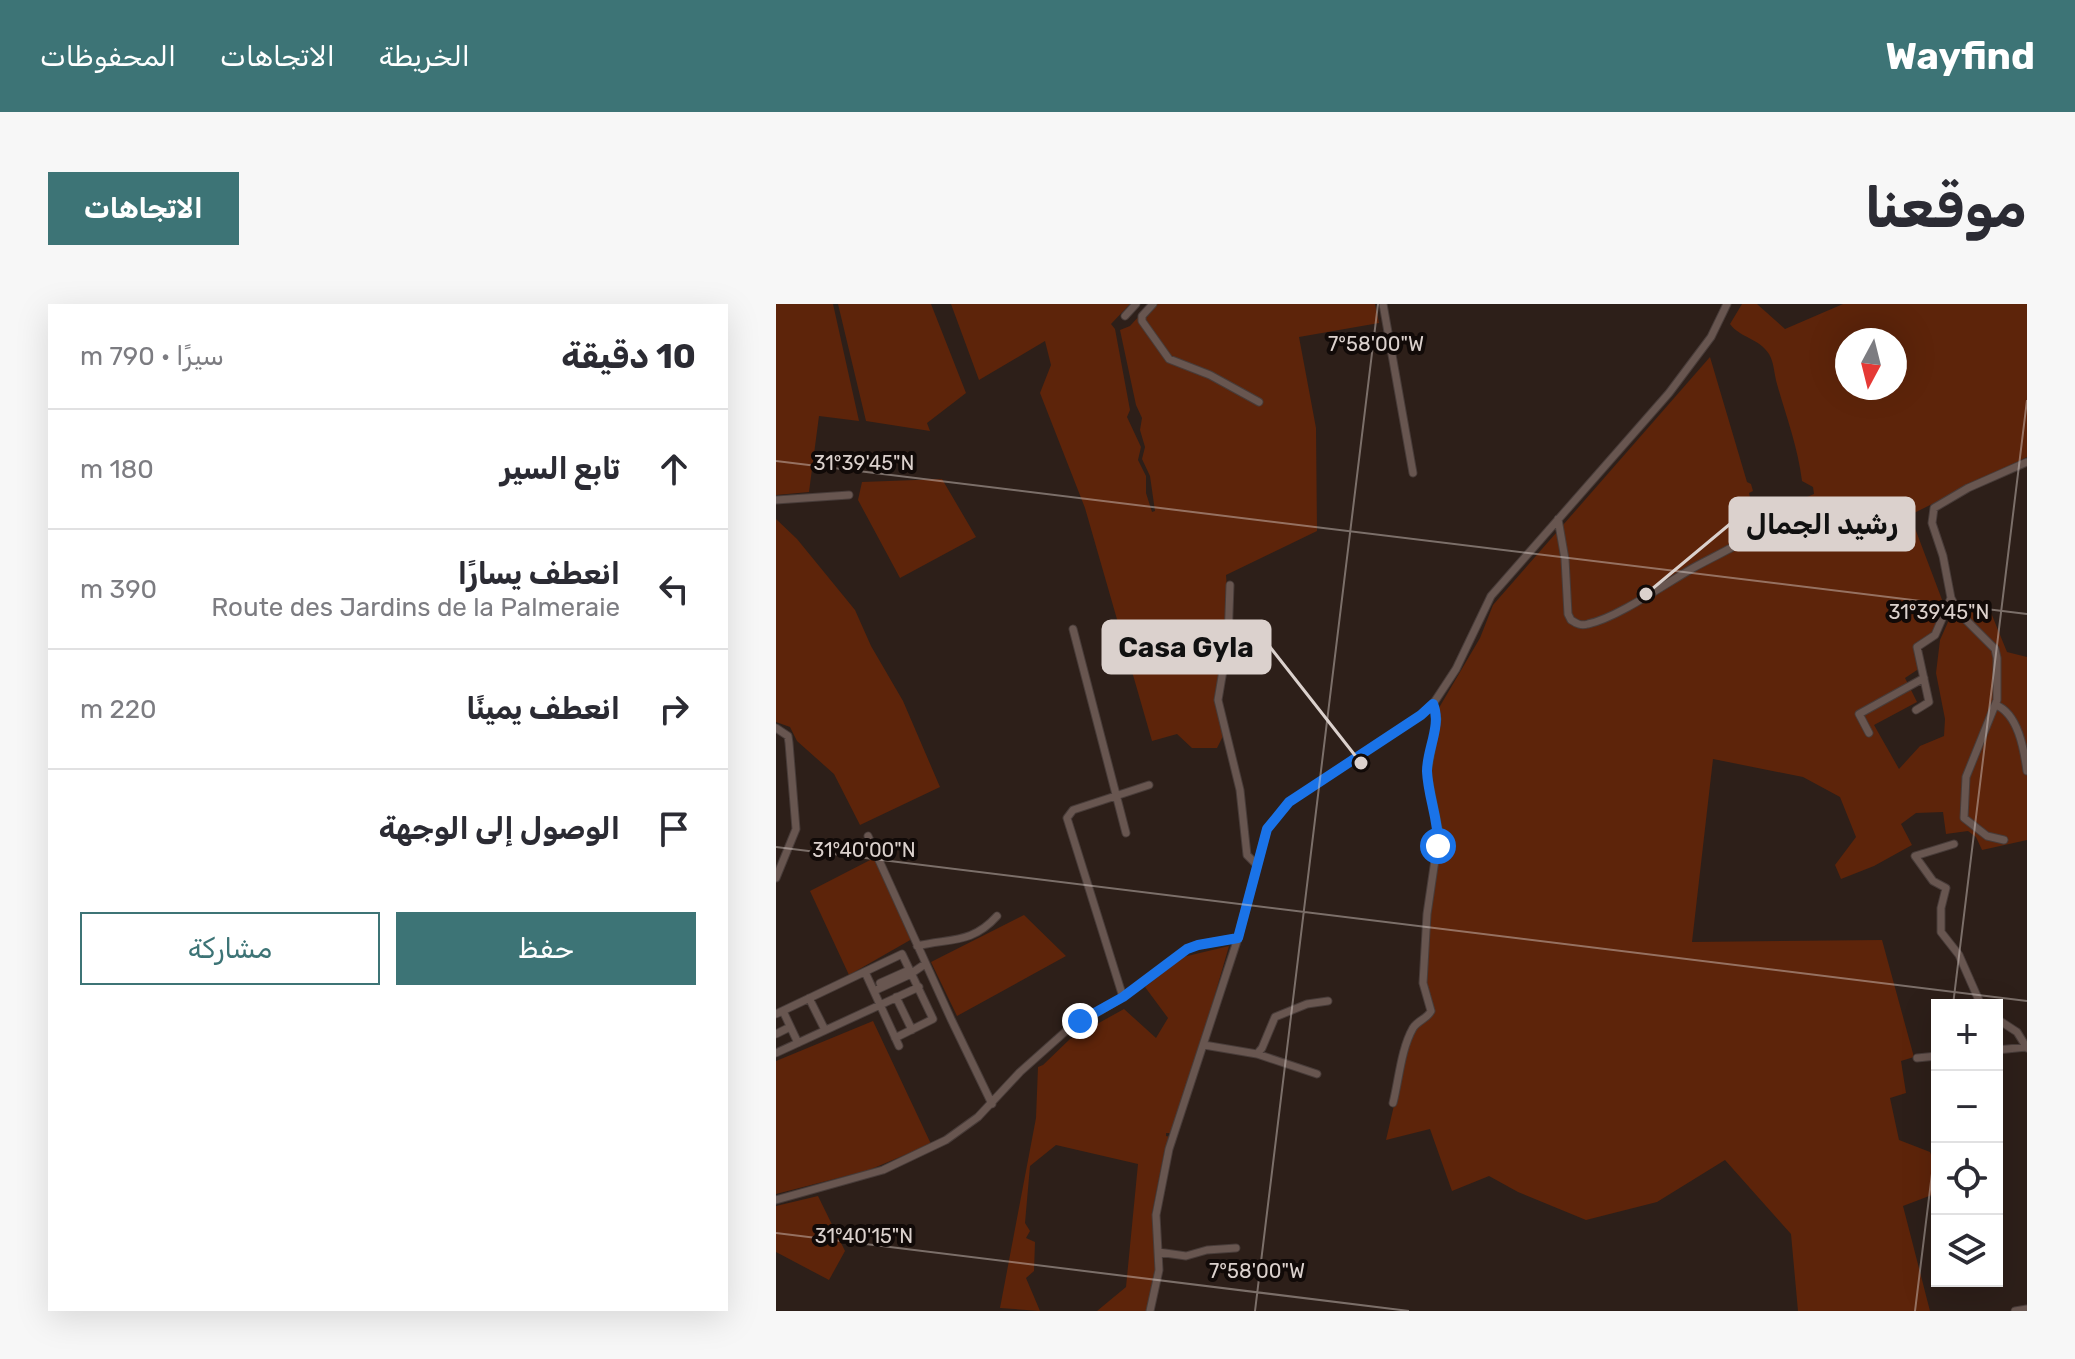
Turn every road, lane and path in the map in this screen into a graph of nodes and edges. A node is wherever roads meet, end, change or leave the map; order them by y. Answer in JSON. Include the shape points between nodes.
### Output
{"nodes":[{"id":1,"x":1136,"y":304,"type":"edge"},
{"id":2,"x":1153,"y":304,"type":"edge"},
{"id":3,"x":1383,"y":304,"type":"edge"},
{"id":4,"x":1727,"y":304,"type":"edge"},
{"id":5,"x":1125,"y":316,"type":"dead end"},
{"id":6,"x":1259,"y":402,"type":"dead end"},
{"id":7,"x":2027,"y":462,"type":"edge"},
{"id":8,"x":1413,"y":473,"type":"dead end"},
{"id":9,"x":849,"y":495,"type":"dead end"},
{"id":10,"x":776,"y":500,"type":"edge"},
{"id":11,"x":1558,"y":519,"type":"junction"},
{"id":12,"x":1758,"y":532,"type":"dead end"},
{"id":13,"x":1230,"y":585,"type":"dead end"},
{"id":14,"x":1951,"y":598,"type":"junction"},
{"id":15,"x":1073,"y":629,"type":"dead end"},
{"id":16,"x":1924,"y":678,"type":"junction"},
{"id":17,"x":1433,"y":704,"type":"junction"},
{"id":18,"x":1996,"y":705,"type":"junction"},
{"id":19,"x":1916,"y":710,"type":"dead end"},
{"id":20,"x":776,"y":728,"type":"edge"},
{"id":21,"x":1869,"y":733,"type":"dead end"},
{"id":22,"x":2027,"y":771,"type":"edge"},
{"id":23,"x":1149,"y":785,"type":"dead end"},
{"id":24,"x":1115,"y":796,"type":"junction"},
{"id":25,"x":1126,"y":833,"type":"dead end"},
{"id":26,"x":868,"y":836,"type":"dead end"},
{"id":27,"x":2004,"y":840,"type":"dead end"},
{"id":28,"x":1954,"y":844,"type":"dead end"},
{"id":29,"x":1257,"y":865,"type":"junction"},
{"id":30,"x":776,"y":878,"type":"edge"},
{"id":31,"x":997,"y":916,"type":"dead end"},
{"id":32,"x":1238,"y":938,"type":"junction"},
{"id":33,"x":917,"y":946,"type":"junction"},
{"id":34,"x":885,"y":962,"type":"junction"},
{"id":35,"x":925,"y":964,"type":"junction"},
{"id":36,"x":911,"y":971,"type":"junction"},
{"id":37,"x":865,"y":972,"type":"junction"},
{"id":38,"x":893,"y":979,"type":"junction"},
{"id":39,"x":919,"y":987,"type":"junction"},
{"id":40,"x":873,"y":989,"type":"junction"},
{"id":41,"x":899,"y":996,"type":"junction"},
{"id":42,"x":1123,"y":997,"type":"junction"},
{"id":43,"x":809,"y":998,"type":"junction"},
{"id":44,"x":1978,"y":999,"type":"edge"},
{"id":45,"x":1328,"y":1001,"type":"dead end"},
{"id":46,"x":880,"y":1005,"type":"junction"},
{"id":47,"x":780,"y":1012,"type":"edge"},
{"id":48,"x":2003,"y":1023,"type":"edge"},
{"id":49,"x":790,"y":1027,"type":"junction"},
{"id":50,"x":825,"y":1030,"type":"junction"},
{"id":51,"x":912,"y":1030,"type":"junction"},
{"id":52,"x":776,"y":1034,"type":"edge"},
{"id":53,"x":798,"y":1043,"type":"junction"},
{"id":54,"x":1204,"y":1045,"type":"junction"},
{"id":55,"x":2027,"y":1047,"type":"edge"},
{"id":56,"x":2003,"y":1049,"type":"edge"},
{"id":57,"x":776,"y":1053,"type":"edge"},
{"id":58,"x":1257,"y":1054,"type":"junction"},
{"id":59,"x":1931,"y":1057,"type":"edge"},
{"id":60,"x":1917,"y":1058,"type":"dead end"},
{"id":61,"x":1317,"y":1074,"type":"dead end"},
{"id":62,"x":1393,"y":1103,"type":"dead end"},
{"id":63,"x":992,"y":1104,"type":"junction"},
{"id":64,"x":776,"y":1200,"type":"edge"},
{"id":65,"x":1236,"y":1248,"type":"dead end"},
{"id":66,"x":1158,"y":1252,"type":"junction"},
{"id":67,"x":2027,"y":1309,"type":"edge"},
{"id":68,"x":1150,"y":1311,"type":"edge"},
{"id":69,"x":2015,"y":1311,"type":"edge"}],
"edges":[{"from":1,"to":5,"type":"street"},
{"from":2,"to":6,"type":"street","via":[[1142,321],[1167,357]]},
{"from":3,"to":8,"type":"street"},
{"from":4,"to":11,"type":"street","via":[[1696,359]]},
{"from":7,"to":14,"type":"street","via":[[1934,508],[1932,523]]},
{"from":9,"to":10,"type":"street"},
{"from":11,"to":12,"type":"street","via":[[1568,614],[1583,625]]},
{"from":11,"to":17,"type":"street","via":[[1485,604],[1468,649]]},
{"from":13,"to":29,"type":"street","via":[[1218,700],[1240,790],[1247,855]]},
{"from":14,"to":16,"type":"street","via":[[1935,635],[1917,647]]},
{"from":14,"to":18,"type":"street","via":[[1995,649]]},
{"from":15,"to":24,"type":"street"},
{"from":16,"to":19,"type":"street","via":[[1929,702]]},
{"from":16,"to":21,"type":"street","via":[[1859,714]]},
{"from":17,"to":29,"type":"street","via":[[1289,802],[1267,829]]},
{"from":17,"to":62,"type":"street","via":[[1437,719],[1427,773],[1439,833],[1423,983],[1431,1011],[1411,1033]]},
{"from":18,"to":22,"type":"street","via":[[2010,716]]},
{"from":18,"to":27,"type":"street","via":[[1966,777],[1964,818],[1987,836]]},
{"from":20,"to":30,"type":"street","via":[[788,736],[796,820],[795,836]]},
{"from":23,"to":24,"type":"street"},
{"from":24,"to":25,"type":"street"},
{"from":24,"to":42,"type":"street","via":[[1073,810],[1067,818]]},
{"from":26,"to":33,"type":"street"},
{"from":28,"to":44,"type":"street","via":[[1915,855],[1933,881],[1946,888],[1941,932],[1959,955]]},
{"from":29,"to":32,"type":"street"},
{"from":31,"to":33,"type":"street","via":[[965,939]]},
{"from":32,"to":42,"type":"street","via":[[1187,949]]},
{"from":32,"to":54,"type":"street"},
{"from":33,"to":35,"type":"street"},
{"from":34,"to":36,"type":"street","via":[[902,954]]},
{"from":34,"to":37,"type":"street"},
{"from":34,"to":38,"type":"street"},
{"from":35,"to":36,"type":"street"},
{"from":35,"to":63,"type":"street"},
{"from":36,"to":38,"type":"street"},
{"from":36,"to":39,"type":"street"},
{"from":37,"to":40,"type":"street"},
{"from":37,"to":43,"type":"street"},
{"from":38,"to":40,"type":"street"},
{"from":38,"to":41,"type":"street"},
{"from":39,"to":41,"type":"street"},
{"from":39,"to":51,"type":"street","via":[[933,1019]]},
{"from":40,"to":46,"type":"street"},
{"from":41,"to":46,"type":"street"},
{"from":41,"to":51,"type":"street"},
{"from":42,"to":63,"type":"street","via":[[1055,1039]]},
{"from":43,"to":47,"type":"street"},
{"from":43,"to":50,"type":"street"},
{"from":45,"to":58,"type":"street","via":[[1275,1017]]},
{"from":46,"to":50,"type":"street"},
{"from":46,"to":51,"type":"street","via":[[897,1042]]},
{"from":47,"to":49,"type":"street"},
{"from":48,"to":55,"type":"street"},
{"from":49,"to":52,"type":"street"},
{"from":49,"to":53,"type":"street"},
{"from":50,"to":53,"type":"street"},
{"from":53,"to":57,"type":"street"},
{"from":54,"to":58,"type":"street"},
{"from":54,"to":66,"type":"street","via":[[1164,1168],[1156,1215]]},
{"from":55,"to":56,"type":"street"},
{"from":58,"to":61,"type":"street"},
{"from":59,"to":60,"type":"street"},
{"from":63,"to":64,"type":"street","via":[[946,1140],[897,1164]]},
{"from":65,"to":66,"type":"street","via":[[1186,1256]]},
{"from":66,"to":68,"type":"street"},
{"from":67,"to":69,"type":"street"}]}
